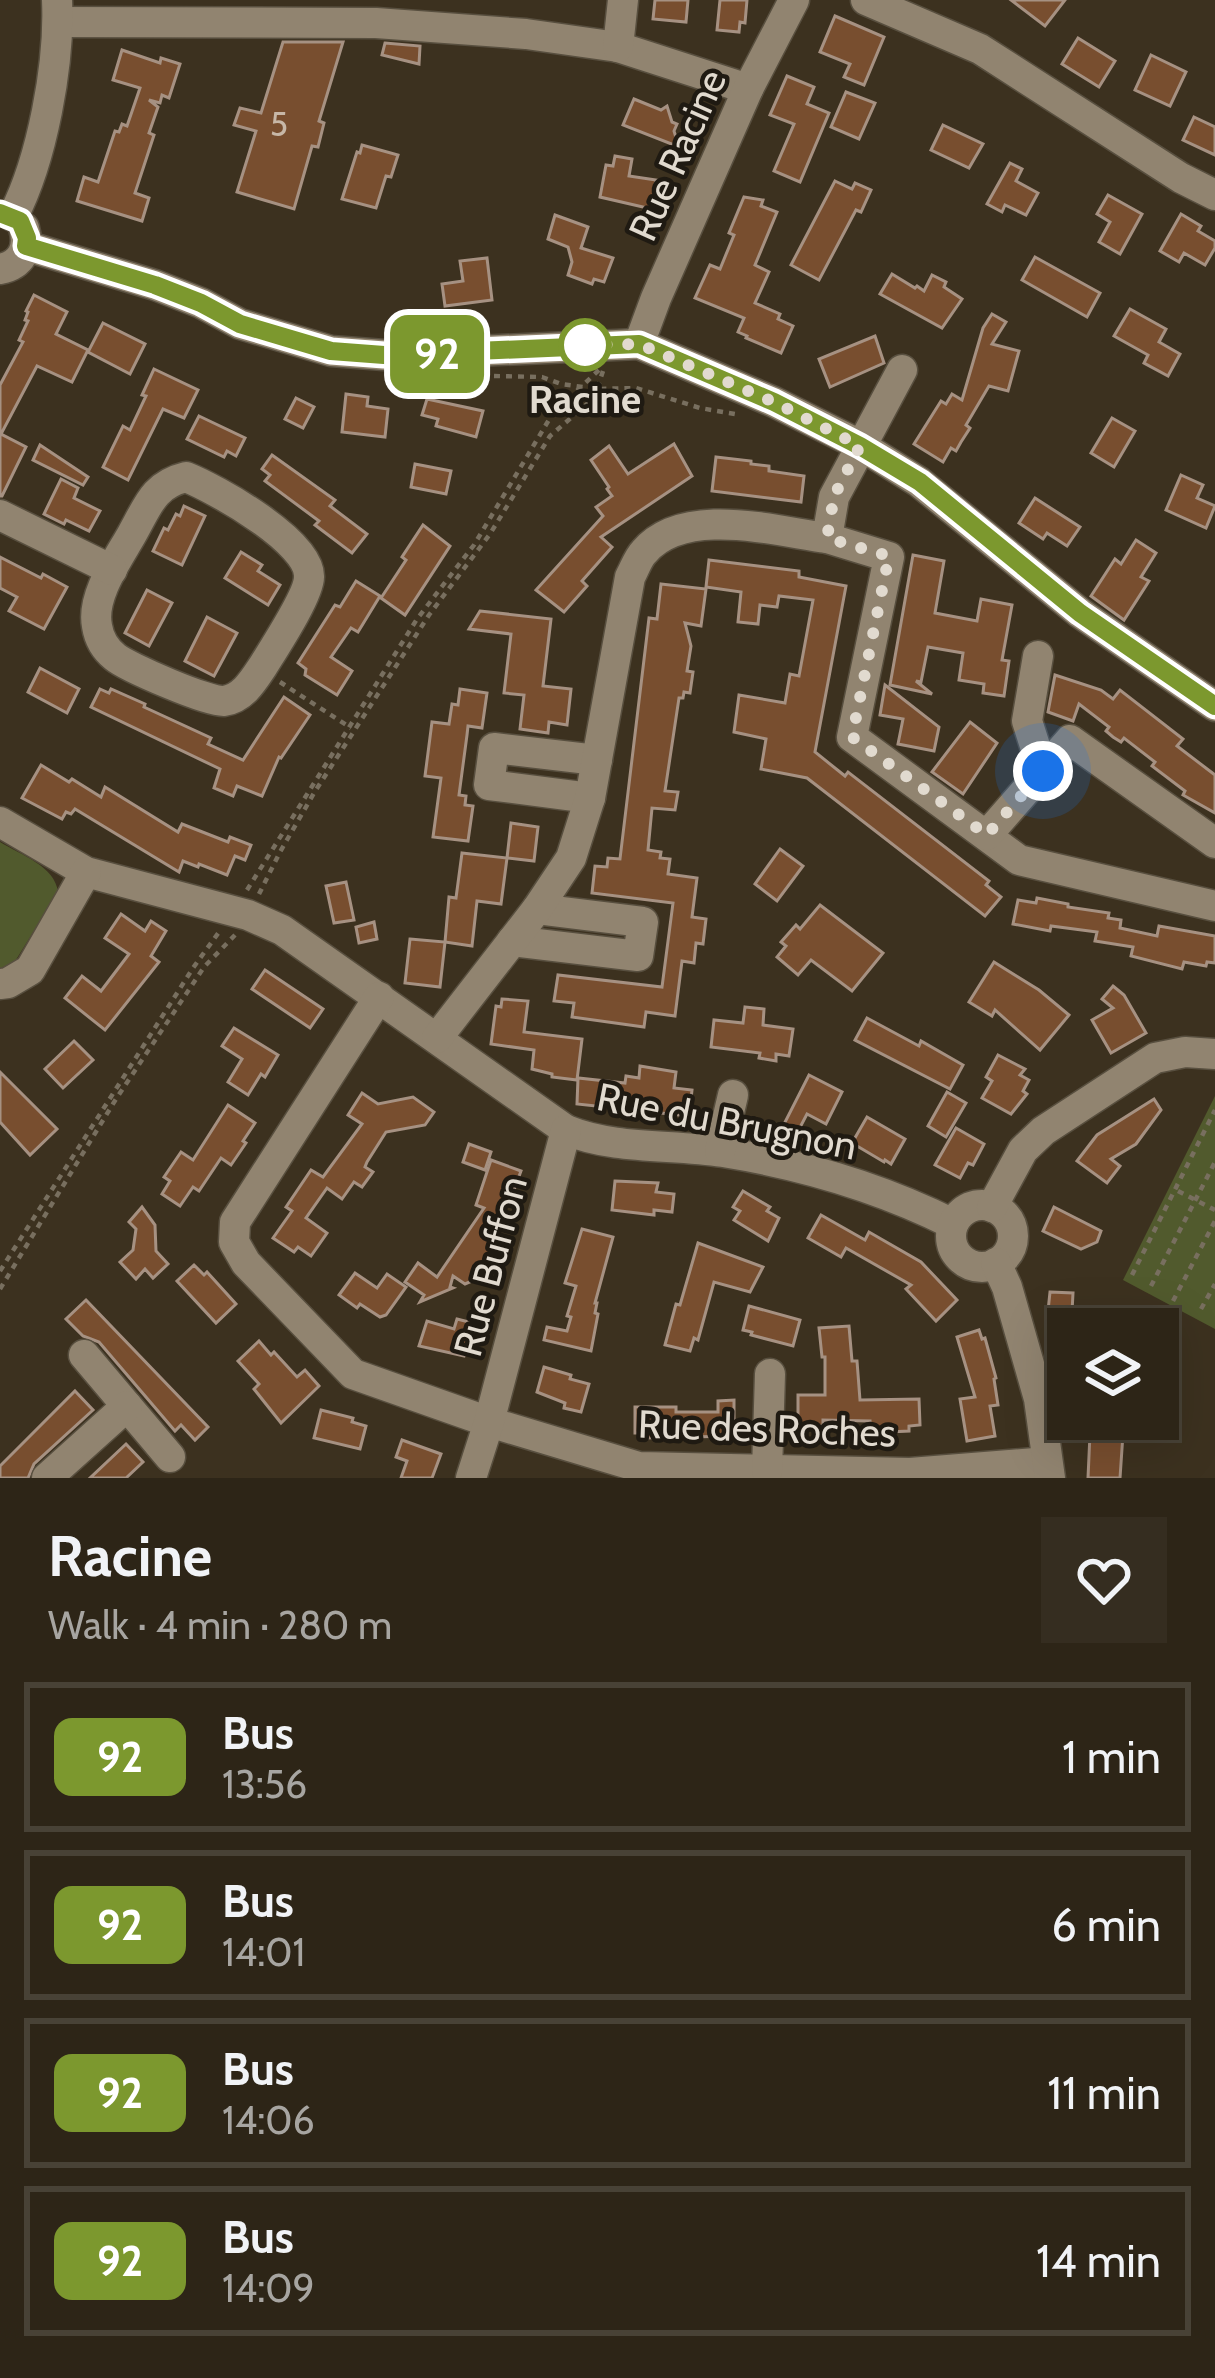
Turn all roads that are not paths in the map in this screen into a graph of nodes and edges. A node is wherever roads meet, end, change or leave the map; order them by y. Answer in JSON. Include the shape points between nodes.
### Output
{"nodes":[{"id":1,"x":623,"y":0,"type":"edge"},
{"id":2,"x":794,"y":0,"type":"edge"},
{"id":3,"x":866,"y":0,"type":"edge"},
{"id":4,"x":58,"y":11,"type":"edge"},
{"id":5,"x":617,"y":46,"type":"junction"},
{"id":6,"x":748,"y":89,"type":"junction"},
{"id":7,"x":1215,"y":194,"type":"edge"},
{"id":8,"x":6,"y":214,"type":"edge"},
{"id":9,"x":26,"y":246,"type":"junction"},
{"id":10,"x":0,"y":269,"type":"edge"},
{"id":11,"x":639,"y":344,"type":"junction"},
{"id":12,"x":902,"y":370,"type":"dead end"},
{"id":13,"x":860,"y":446,"type":"junction"},
{"id":14,"x":0,"y":515,"type":"edge"},
{"id":15,"x":827,"y":538,"type":"junction"},
{"id":16,"x":112,"y":570,"type":"junction"},
{"id":17,"x":1039,"y":656,"type":"dead end"},
{"id":18,"x":1215,"y":706,"type":"edge"},
{"id":19,"x":597,"y":760,"type":"junction"},
{"id":20,"x":1043,"y":771,"type":"junction"},
{"id":21,"x":590,"y":798,"type":"junction"},
{"id":22,"x":0,"y":822,"type":"edge"},
{"id":23,"x":987,"y":835,"type":"junction"},
{"id":24,"x":1215,"y":843,"type":"edge"},
{"id":25,"x":86,"y":872,"type":"junction"},
{"id":26,"x":1215,"y":906,"type":"edge"},
{"id":27,"x":537,"y":909,"type":"junction"},
{"id":28,"x":512,"y":941,"type":"junction"},
{"id":29,"x":0,"y":983,"type":"edge"},
{"id":30,"x":380,"y":997,"type":"junction"},
{"id":31,"x":437,"y":1038,"type":"junction"},
{"id":32,"x":1215,"y":1054,"type":"edge"},
{"id":33,"x":733,"y":1095,"type":"dead end"},
{"id":34,"x":566,"y":1130,"type":"junction"},
{"id":35,"x":720,"y":1151,"type":"junction"},
{"id":36,"x":992,"y":1207,"type":"junction"},
{"id":37,"x":953,"y":1223,"type":"junction"},
{"id":38,"x":996,"y":1264,"type":"junction"},
{"id":39,"x":84,"y":1355,"type":"dead end"},
{"id":40,"x":770,"y":1374,"type":"dead end"},
{"id":41,"x":127,"y":1406,"type":"junction"},
{"id":42,"x":489,"y":1422,"type":"junction"},
{"id":43,"x":170,"y":1456,"type":"dead end"},
{"id":44,"x":1049,"y":1470,"type":"edge"},
{"id":45,"x":767,"y":1471,"type":"junction"},
{"id":46,"x":46,"y":1478,"type":"edge"},
{"id":47,"x":471,"y":1478,"type":"edge"}],
"edges":[{"from":1,"to":5,"type":"street"},
{"from":2,"to":6,"type":"street","name":"Rue Racine"},
{"from":3,"to":7,"type":"street","via":[[980,50]]},
{"from":4,"to":5,"type":"street","via":[[376,23]]},
{"from":4,"to":8,"type":"street","via":[[53,83],[27,183]]},
{"from":5,"to":6,"type":"street"},
{"from":6,"to":11,"type":"street","name":"Rue Racine"},
{"from":8,"to":9,"type":"street","via":[[24,229]]},
{"from":9,"to":10,"type":"street"},
{"from":9,"to":11,"type":"street","via":[[331,351]]},
{"from":11,"to":13,"type":"street"},
{"from":12,"to":13,"type":"street"},
{"from":13,"to":15,"type":"street","via":[[834,496]]},
{"from":13,"to":18,"type":"street","via":[[920,482],[1080,613]]},
{"from":14,"to":16,"type":"street"},
{"from":15,"to":19,"type":"street","via":[[708,523],[644,551],[630,577]]},
{"from":15,"to":23,"type":"street","via":[[889,556],[852,737]]},
{"from":16,"to":16,"type":"street","via":[[98,603],[102,644],[117,660],[212,702],[248,687],[310,571],[303,555],[248,509],[186,477],[154,494]]},
{"from":17,"to":20,"type":"street","via":[[1027,721]]},
{"from":19,"to":21,"type":"street"},
{"from":19,"to":21,"type":"street","via":[[494,748],[489,785]]},
{"from":20,"to":23,"type":"street"},
{"from":20,"to":24,"type":"street","via":[[1070,740]]},
{"from":21,"to":27,"type":"street","via":[[571,858]]},
{"from":22,"to":25,"type":"street","name":"Rue du Brugnon"},
{"from":23,"to":26,"type":"street","via":[[1019,860]]},
{"from":25,"to":29,"type":"street","via":[[30,970]]},
{"from":25,"to":30,"type":"street","name":"Rue du Brugnon","via":[[282,930]]},
{"from":27,"to":28,"type":"street"},
{"from":27,"to":28,"type":"street","via":[[643,922],[638,956]]},
{"from":28,"to":31,"type":"street"},
{"from":30,"to":31,"type":"street","name":"Rue du Brugnon"},
{"from":30,"to":42,"type":"street","name":"Rue des Roches","via":[[235,1222],[234,1243],[353,1374]]},
{"from":31,"to":34,"type":"street","name":"Rue du Brugnon"},
{"from":32,"to":36,"type":"street","via":[[1155,1058],[1043,1131],[1023,1150]]},
{"from":33,"to":35,"type":"street"},
{"from":34,"to":35,"type":"street","name":"Rue du Brugnon"},
{"from":34,"to":42,"type":"street","name":"Rue Buffon"},
{"from":35,"to":37,"type":"street","name":"Rue du Brugnon","via":[[821,1171]]},
{"from":36,"to":37,"type":"street","via":[[965,1210]]},
{"from":36,"to":38,"type":"street","via":[[1012,1229],[1010,1249]]},
{"from":37,"to":38,"type":"street","via":[[951,1243],[961,1259]]},
{"from":38,"to":44,"type":"street","via":[[1036,1384]]},
{"from":39,"to":41,"type":"street"},
{"from":40,"to":45,"type":"street"},
{"from":41,"to":43,"type":"street"},
{"from":41,"to":46,"type":"street"},
{"from":42,"to":45,"type":"street","name":"Rue des Roches","via":[[639,1468]]},
{"from":42,"to":47,"type":"street"},
{"from":44,"to":45,"type":"street","name":"Rue des Roches"}]}
